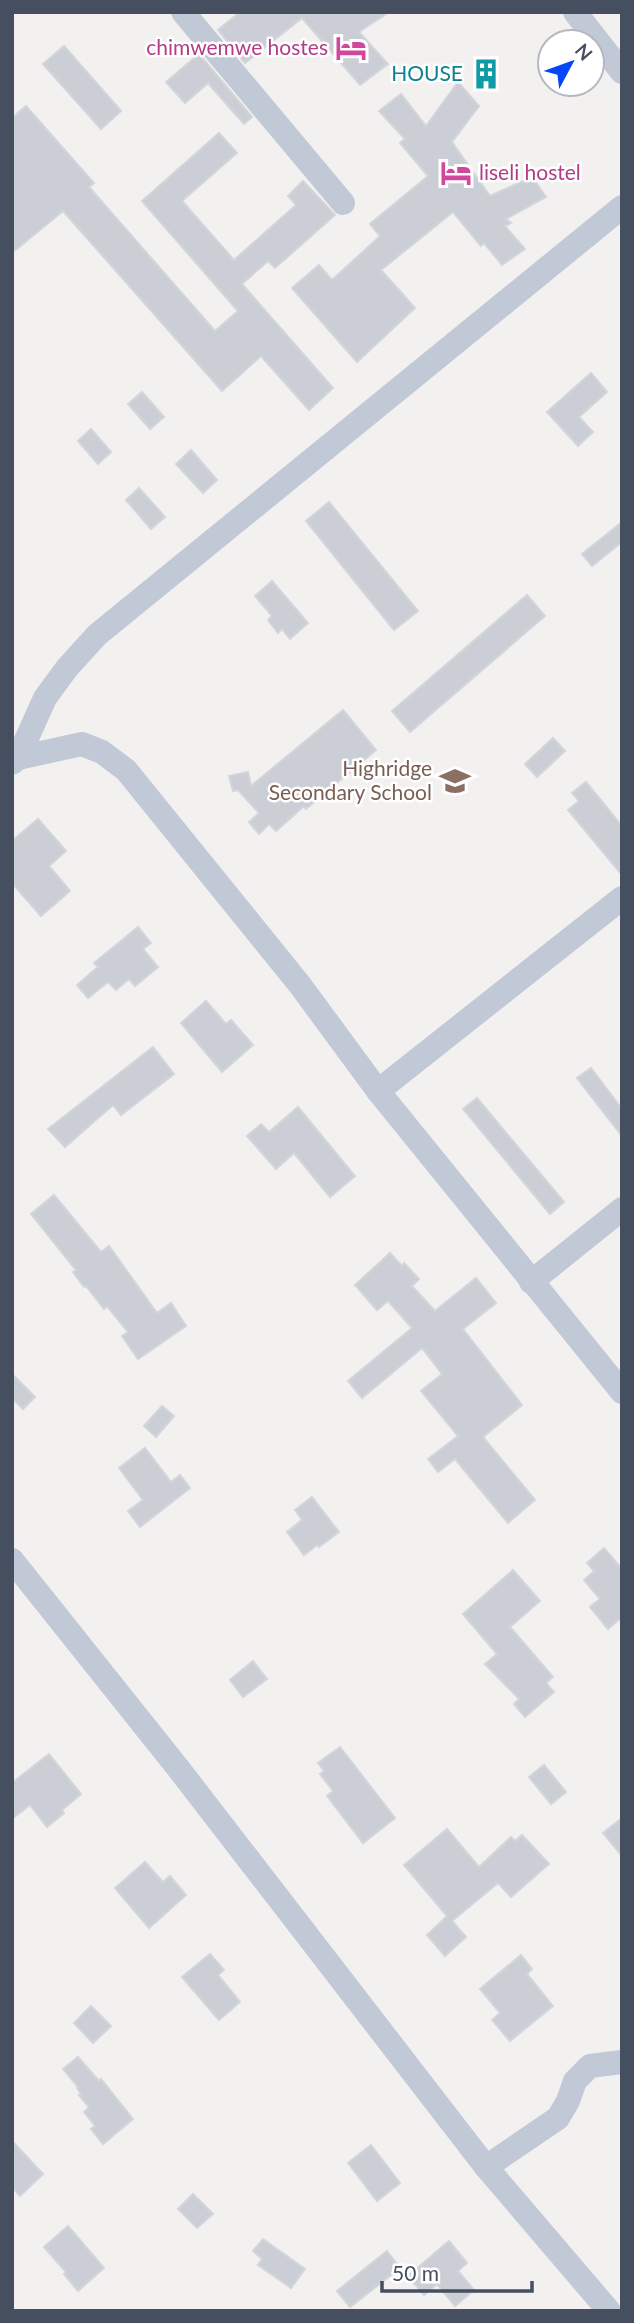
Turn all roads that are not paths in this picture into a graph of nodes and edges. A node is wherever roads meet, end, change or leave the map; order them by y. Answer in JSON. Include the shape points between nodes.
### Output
{"nodes":[{"id":1,"x":183,"y":12,"type":"edge"},
{"id":2,"x":575,"y":12,"type":"edge"},
{"id":3,"x":622,"y":72,"type":"edge"},
{"id":4,"x":343,"y":203,"type":"dead end"},
{"id":5,"x":622,"y":207,"type":"edge"},
{"id":6,"x":15,"y":760,"type":"edge"},
{"id":7,"x":622,"y":898,"type":"edge"},
{"id":8,"x":378,"y":1091,"type":"junction"},
{"id":9,"x":622,"y":1209,"type":"edge"},
{"id":10,"x":531,"y":1282,"type":"junction"},
{"id":11,"x":622,"y":1392,"type":"edge"},
{"id":12,"x":12,"y":1560,"type":"edge"},
{"id":13,"x":622,"y":2062,"type":"edge"},
{"id":14,"x":486,"y":2167,"type":"junction"},
{"id":15,"x":609,"y":2311,"type":"edge"}],
"edges":[{"from":1,"to":4,"type":"street"},
{"from":2,"to":3,"type":"street"},
{"from":5,"to":6,"type":"street","via":[[97,635],[45,698]]},
{"from":6,"to":8,"type":"street","via":[[82,744],[102,752],[126,771],[300,985]]},
{"from":7,"to":8,"type":"street"},
{"from":8,"to":10,"type":"street"},
{"from":9,"to":10,"type":"street"},
{"from":10,"to":11,"type":"street"},
{"from":12,"to":14,"type":"street"},
{"from":13,"to":14,"type":"street","via":[[590,2066],[576,2081],[558,2118]]},
{"from":14,"to":15,"type":"street"}]}
